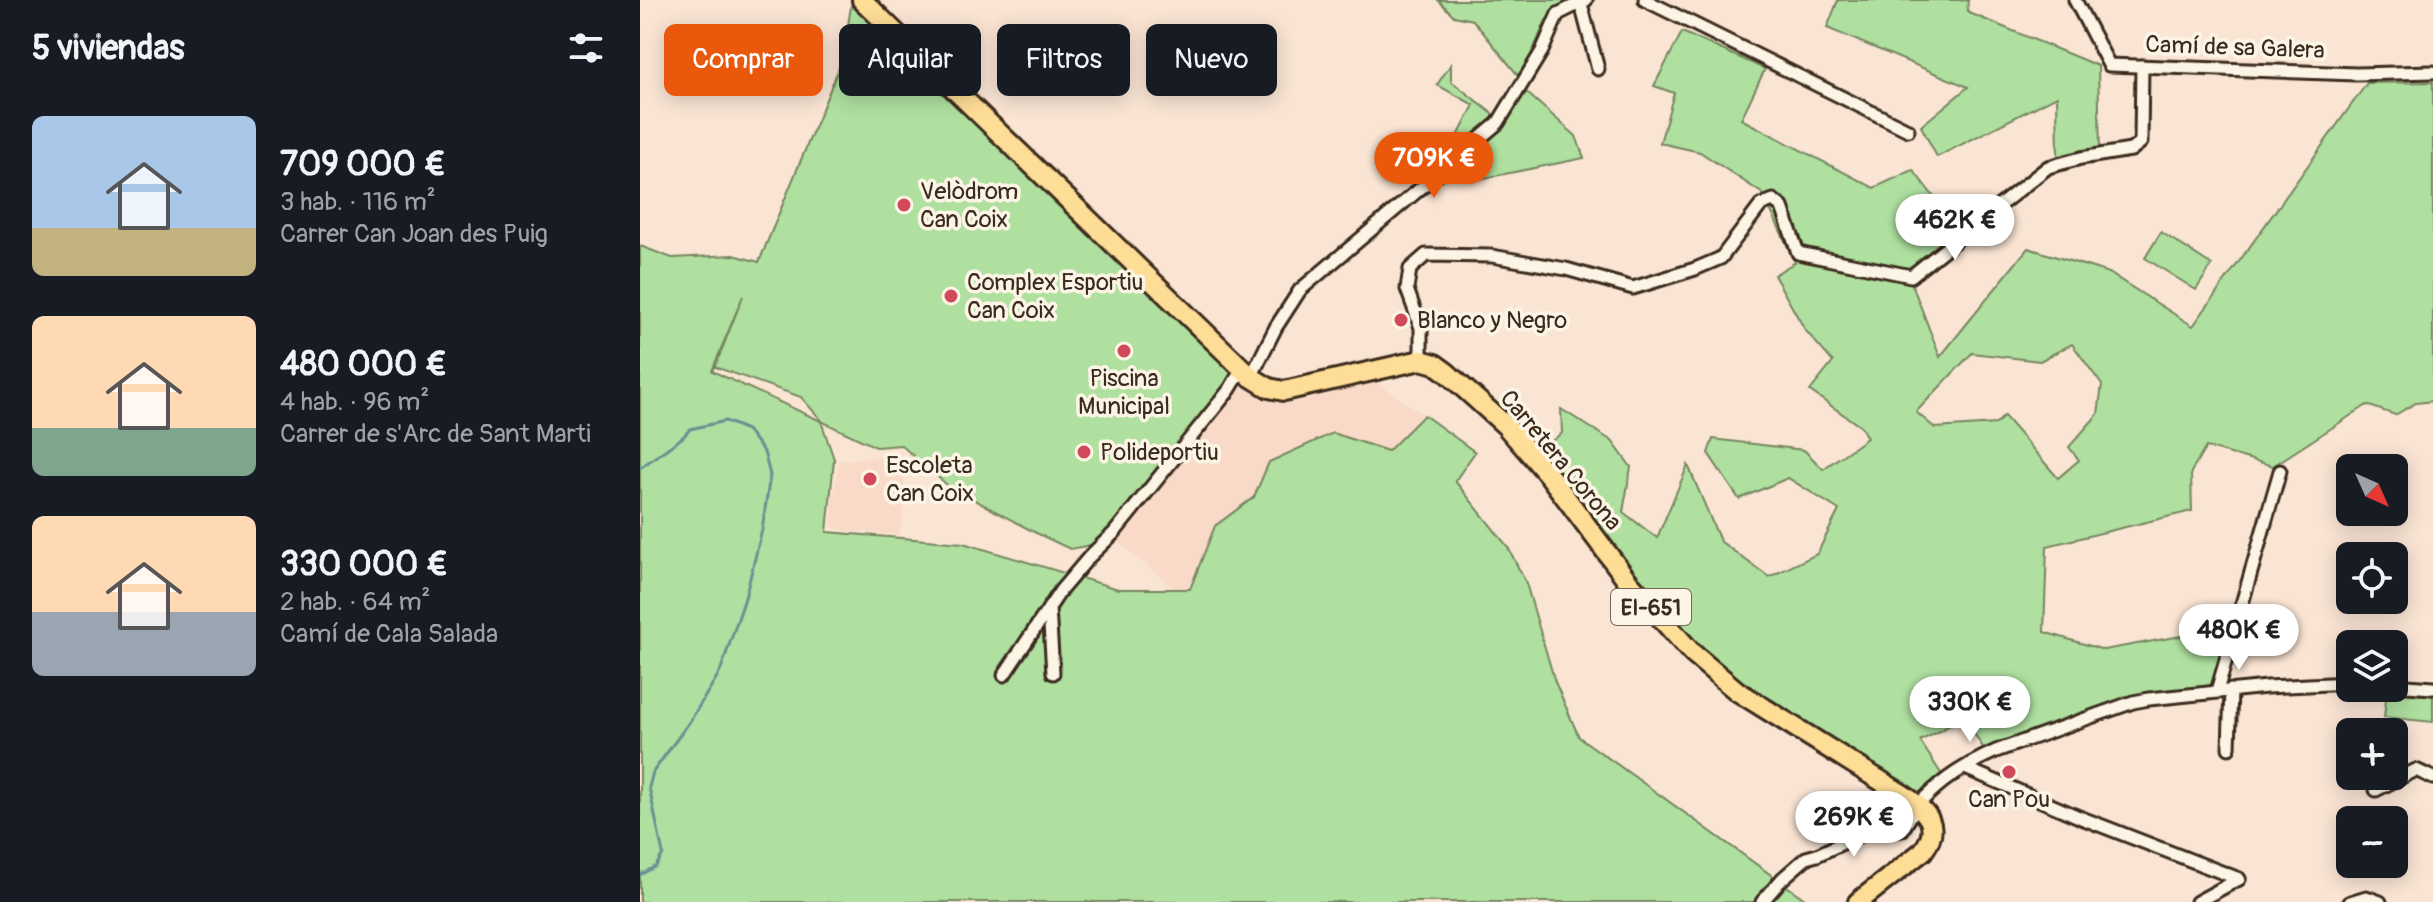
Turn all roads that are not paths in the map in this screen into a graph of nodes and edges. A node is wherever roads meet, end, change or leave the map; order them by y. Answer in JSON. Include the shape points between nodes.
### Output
{"nodes":[{"id":1,"x":862,"y":0,"type":"edge"},
{"id":2,"x":1645,"y":0,"type":"edge"},
{"id":3,"x":2075,"y":0,"type":"edge"},
{"id":4,"x":1583,"y":2,"type":"edge"},
{"id":5,"x":2142,"y":66,"type":"junction"},
{"id":6,"x":1598,"y":69,"type":"dead end"},
{"id":7,"x":2433,"y":72,"type":"edge"},
{"id":8,"x":1908,"y":130,"type":"dead end"},
{"id":9,"x":1421,"y":360,"type":"junction"},
{"id":10,"x":1247,"y":373,"type":"junction"},
{"id":11,"x":2280,"y":471,"type":"dead end"},
{"id":12,"x":1049,"y":607,"type":"junction"},
{"id":13,"x":1053,"y":673,"type":"dead end"},
{"id":14,"x":1004,"y":675,"type":"dead end"},
{"id":15,"x":2336,"y":684,"type":"edge"},
{"id":16,"x":2408,"y":686,"type":"edge"},
{"id":17,"x":2433,"y":688,"type":"edge"},
{"id":18,"x":2231,"y":690,"type":"junction"},
{"id":19,"x":2217,"y":691,"type":"junction"},
{"id":20,"x":2229,"y":748,"type":"dead end"},
{"id":21,"x":1965,"y":768,"type":"junction"},
{"id":22,"x":2408,"y":774,"type":"edge"},
{"id":23,"x":2433,"y":778,"type":"edge"},
{"id":24,"x":1918,"y":805,"type":"junction"},
{"id":25,"x":1762,"y":902,"type":"edge"},
{"id":26,"x":1858,"y":902,"type":"edge"},
{"id":27,"x":2197,"y":902,"type":"edge"},
{"id":28,"x":2350,"y":902,"type":"edge"},
{"id":29,"x":2380,"y":902,"type":"edge"}],
"edges":[{"from":1,"to":10,"type":"main road"},
{"from":2,"to":8,"type":"street"},
{"from":3,"to":5,"type":"street","name":"Camí de sa Galera","via":[[2109,65]]},
{"from":4,"to":6,"type":"street"},
{"from":4,"to":10,"type":"street","via":[[1558,14],[1498,123],[1300,290]]},
{"from":5,"to":7,"type":"street","name":"Camí de sa Galera"},
{"from":5,"to":9,"type":"street","via":[[2141,142],[2131,150],[2048,167],[1911,276],[1798,253],[1782,207],[1773,200],[1761,205],[1721,258],[1633,288],[1492,256],[1426,255],[1410,269],[1407,289],[1421,328]]},
{"from":9,"to":10,"type":"main road","via":[[1284,391]]},
{"from":9,"to":24,"type":"main road","name":"Carretera Corona","number":"EI-651","via":[[1446,372],[1498,417],[1692,653],[1737,691]]},
{"from":10,"to":12,"type":"street"},
{"from":11,"to":19,"type":"street"},
{"from":12,"to":13,"type":"street"},
{"from":12,"to":14,"type":"street"},
{"from":15,"to":18,"type":"street"},
{"from":16,"to":17,"type":"street"},
{"from":18,"to":19,"type":"street"},
{"from":18,"to":20,"type":"street"},
{"from":19,"to":21,"type":"street","via":[[2133,702],[1996,751]]},
{"from":21,"to":24,"type":"street"},
{"from":21,"to":27,"type":"street","via":[[2239,879]]},
{"from":22,"to":23,"type":"street","via":[[2416,770]]},
{"from":24,"to":25,"type":"street","via":[[1902,830],[1870,830],[1806,858]]},
{"from":24,"to":26,"type":"main road","via":[[1931,823],[1930,842]]},
{"from":28,"to":29,"type":"street","via":[[2366,897]]}]}
